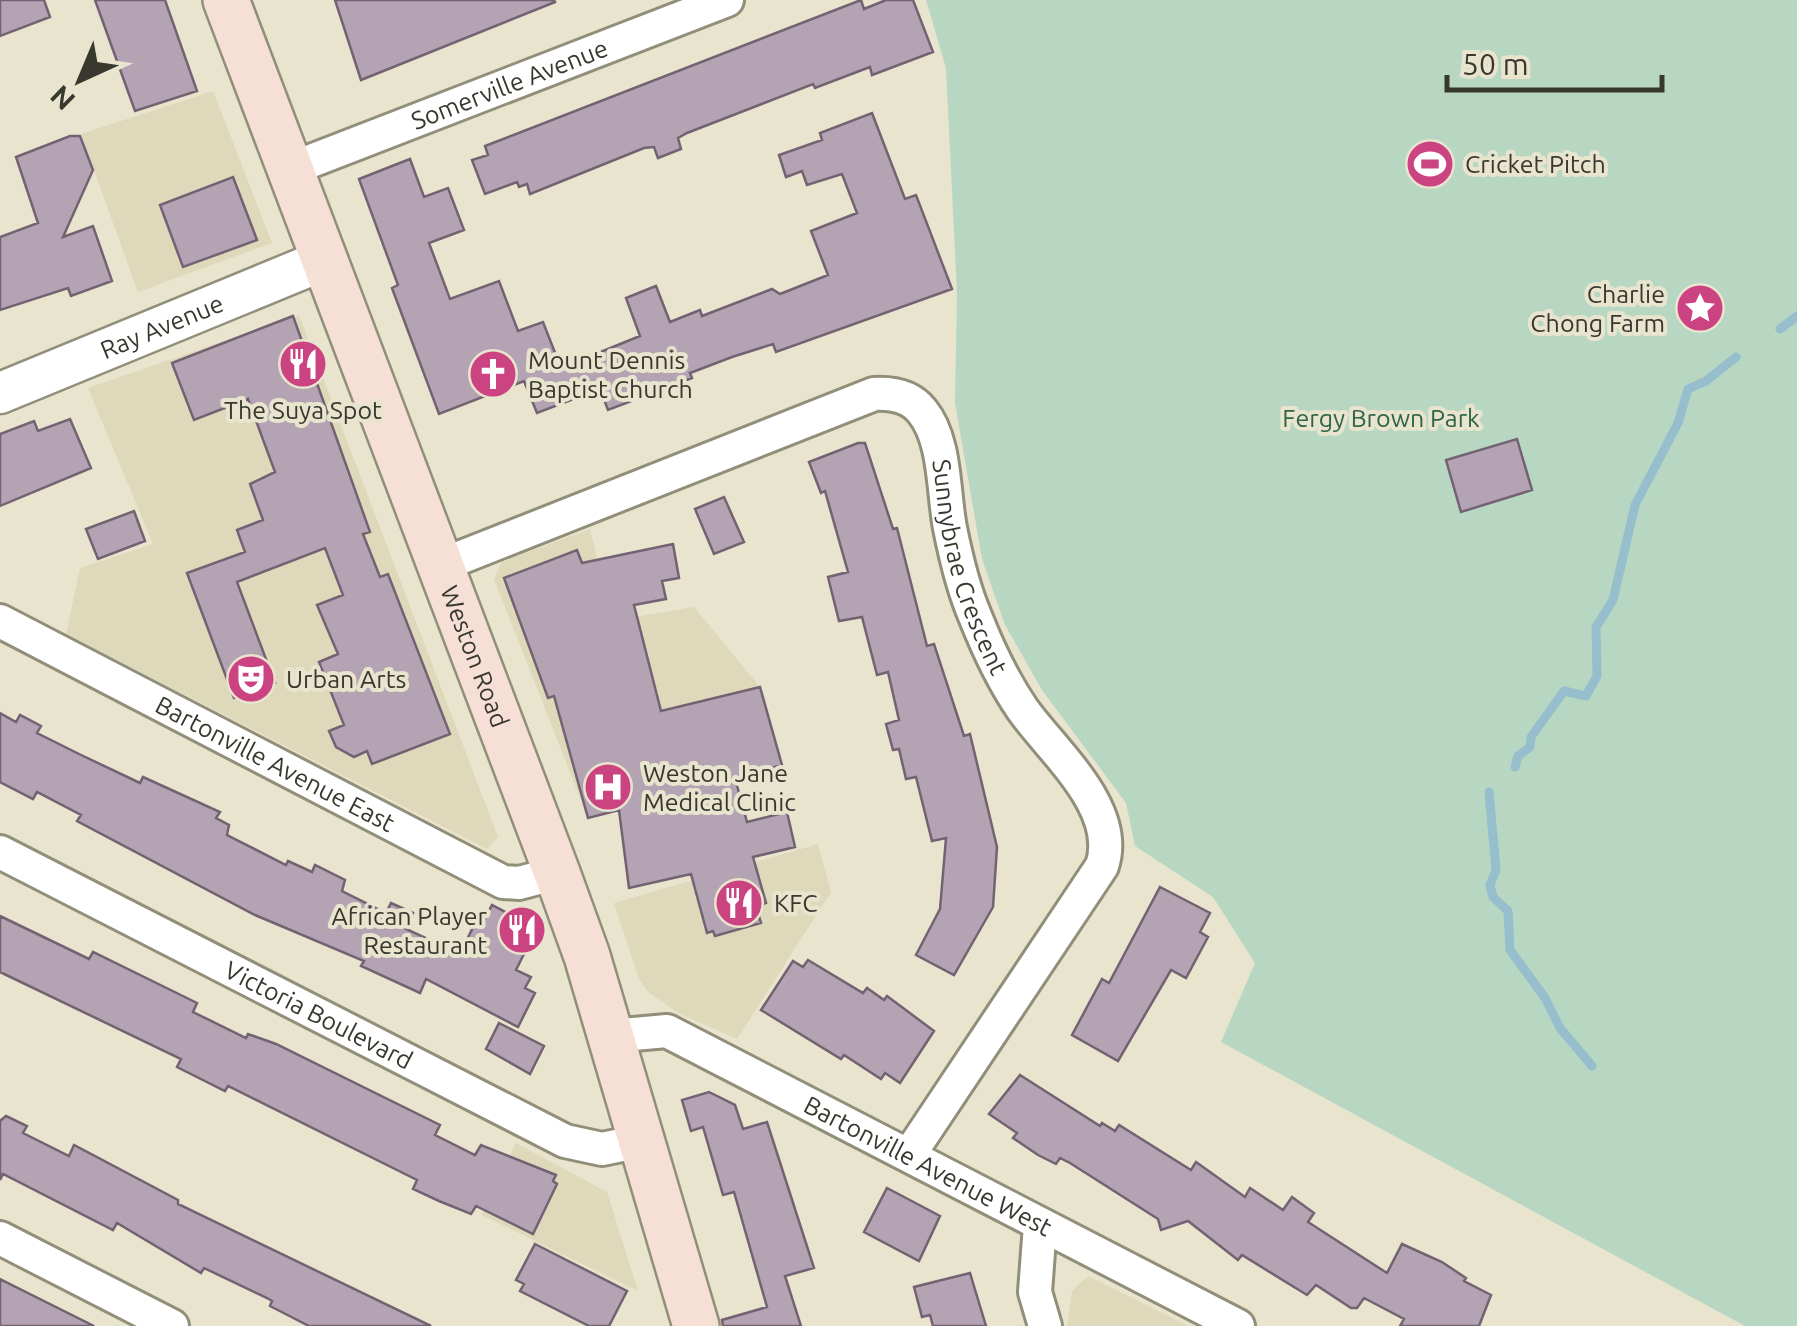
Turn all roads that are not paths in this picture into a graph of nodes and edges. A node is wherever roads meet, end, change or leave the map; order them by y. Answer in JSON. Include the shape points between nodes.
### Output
{"nodes":[{"id":1,"x":226,"y":0,"type":"edge"},
{"id":2,"x":728,"y":0,"type":"edge"},
{"id":3,"x":293,"y":168,"type":"junction"},
{"id":4,"x":326,"y":259,"type":"junction"},
{"id":5,"x":0,"y":393,"type":"edge"},
{"id":6,"x":439,"y":566,"type":"junction"},
{"id":7,"x":0,"y":621,"type":"edge"},
{"id":8,"x":0,"y":852,"type":"edge"},
{"id":9,"x":558,"y":873,"type":"junction"},
{"id":10,"x":611,"y":1036,"type":"junction"},
{"id":11,"x":642,"y":1141,"type":"junction"},
{"id":12,"x":908,"y":1155,"type":"junction"},
{"id":13,"x":1040,"y":1225,"type":"junction"},
{"id":14,"x":0,"y":1238,"type":"edge"},
{"id":15,"x":172,"y":1326,"type":"edge"},
{"id":16,"x":696,"y":1326,"type":"edge"},
{"id":17,"x":1045,"y":1326,"type":"edge"},
{"id":18,"x":1238,"y":1326,"type":"edge"}],
"edges":[{"from":1,"to":3,"type":"main road","name":"Weston Road"},
{"from":2,"to":3,"type":"street","name":"Somerville Avenue"},
{"from":3,"to":4,"type":"main road","name":"Weston Road"},
{"from":4,"to":5,"type":"street","name":"Ray Avenue"},
{"from":4,"to":6,"type":"main road","name":"Weston Road"},
{"from":6,"to":9,"type":"main road","name":"Weston Road"},
{"from":6,"to":12,"type":"street","name":"Sunnybrae Crescent","via":[[874,394],[891,393],[920,408],[933,428],[958,564],[979,627],[1022,709],[1092,801],[1108,849]]},
{"from":7,"to":9,"type":"street","name":"Bartonville Avenue East","via":[[503,882]]},
{"from":8,"to":11,"type":"street","name":"Victoria Boulevard","via":[[565,1141],[602,1149]]},
{"from":9,"to":10,"type":"main road","name":"Weston Road"},
{"from":10,"to":11,"type":"main road","name":"Weston Road"},
{"from":10,"to":12,"type":"street","name":"Bartonville Avenue West","via":[[667,1030]]},
{"from":11,"to":16,"type":"main road","name":"Weston Road"},
{"from":12,"to":13,"type":"street","name":"Bartonville Avenue West"},
{"from":13,"to":17,"type":"street","via":[[1034,1292]]},
{"from":13,"to":18,"type":"street","name":"Bartonville Avenue West"},
{"from":14,"to":15,"type":"street"}]}
